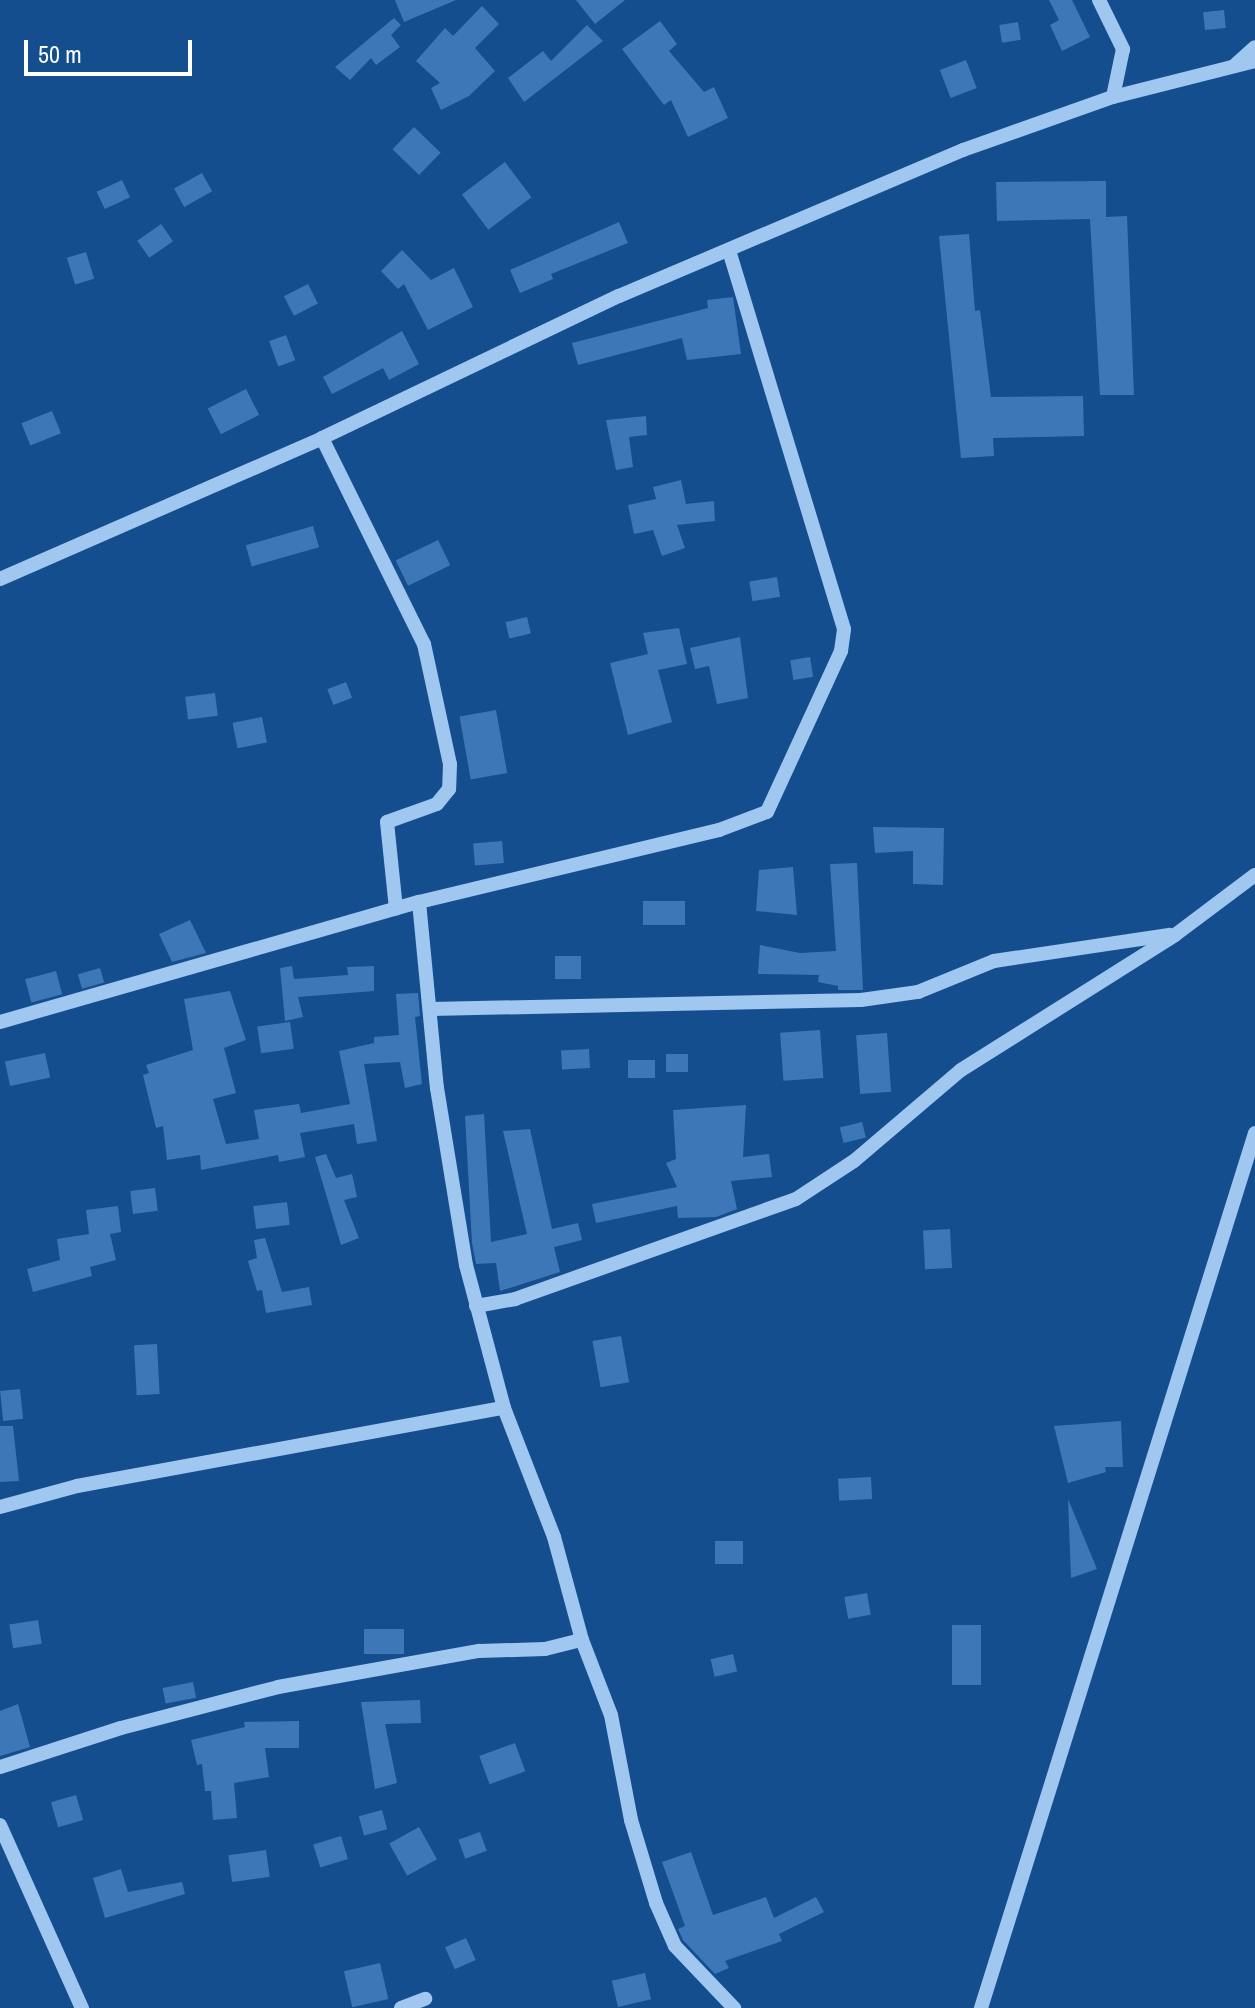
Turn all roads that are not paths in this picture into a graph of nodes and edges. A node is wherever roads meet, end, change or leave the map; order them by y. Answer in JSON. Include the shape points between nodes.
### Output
{"nodes":[{"id":1,"x":1099,"y":0,"type":"edge"},
{"id":2,"x":1255,"y":47,"type":"edge"},
{"id":3,"x":1255,"y":61,"type":"edge"},
{"id":4,"x":1234,"y":66,"type":"junction"},
{"id":5,"x":1113,"y":97,"type":"junction"},
{"id":6,"x":729,"y":251,"type":"junction"},
{"id":7,"x":322,"y":438,"type":"junction"},
{"id":8,"x":0,"y":579,"type":"edge"},
{"id":9,"x":1255,"y":875,"type":"edge"},
{"id":10,"x":419,"y":902,"type":"junction"},
{"id":11,"x":396,"y":909,"type":"junction"},
{"id":12,"x":1175,"y":935,"type":"junction"},
{"id":13,"x":431,"y":1009,"type":"junction"},
{"id":14,"x":0,"y":1022,"type":"edge"},
{"id":15,"x":1255,"y":1133,"type":"edge"},
{"id":16,"x":476,"y":1306,"type":"junction"},
{"id":17,"x":504,"y":1408,"type":"junction"},
{"id":18,"x":0,"y":1507,"type":"edge"},
{"id":19,"x":582,"y":1640,"type":"junction"},
{"id":20,"x":0,"y":1767,"type":"edge"},
{"id":21,"x":0,"y":1825,"type":"edge"},
{"id":22,"x":425,"y":1999,"type":"dead end"},
{"id":23,"x":82,"y":2008,"type":"edge"},
{"id":24,"x":401,"y":2008,"type":"edge"},
{"id":25,"x":734,"y":2008,"type":"edge"},
{"id":26,"x":981,"y":2008,"type":"edge"}],
"edges":[{"from":1,"to":5,"type":"street","via":[[1123,49]]},
{"from":2,"to":4,"type":"street"},
{"from":3,"to":4,"type":"street"},
{"from":4,"to":5,"type":"street"},
{"from":5,"to":6,"type":"street","via":[[963,150]]},
{"from":6,"to":7,"type":"street","via":[[619,296]]},
{"from":6,"to":10,"type":"street","via":[[844,629],[841,651],[781,788],[767,812],[753,820]]},
{"from":7,"to":8,"type":"street"},
{"from":7,"to":11,"type":"street","via":[[424,644],[450,764],[449,789],[437,804],[387,822]]},
{"from":9,"to":12,"type":"street"},
{"from":10,"to":11,"type":"street"},
{"from":10,"to":13,"type":"street"},
{"from":11,"to":14,"type":"street"},
{"from":12,"to":13,"type":"street","via":[[994,961],[918,992],[861,1000]]},
{"from":12,"to":16,"type":"street","via":[[961,1070],[854,1161],[796,1199],[515,1299]]},
{"from":13,"to":16,"type":"street","via":[[437,1088]]},
{"from":15,"to":26,"type":"street"},
{"from":16,"to":17,"type":"street"},
{"from":17,"to":18,"type":"street","via":[[77,1486]]},
{"from":17,"to":19,"type":"street","via":[[554,1537]]},
{"from":19,"to":20,"type":"street","via":[[545,1649],[479,1651],[278,1687],[121,1728]]},
{"from":19,"to":25,"type":"street","via":[[614,1724],[631,1820],[656,1903],[675,1946]]},
{"from":21,"to":23,"type":"street"},
{"from":22,"to":24,"type":"street"}]}
